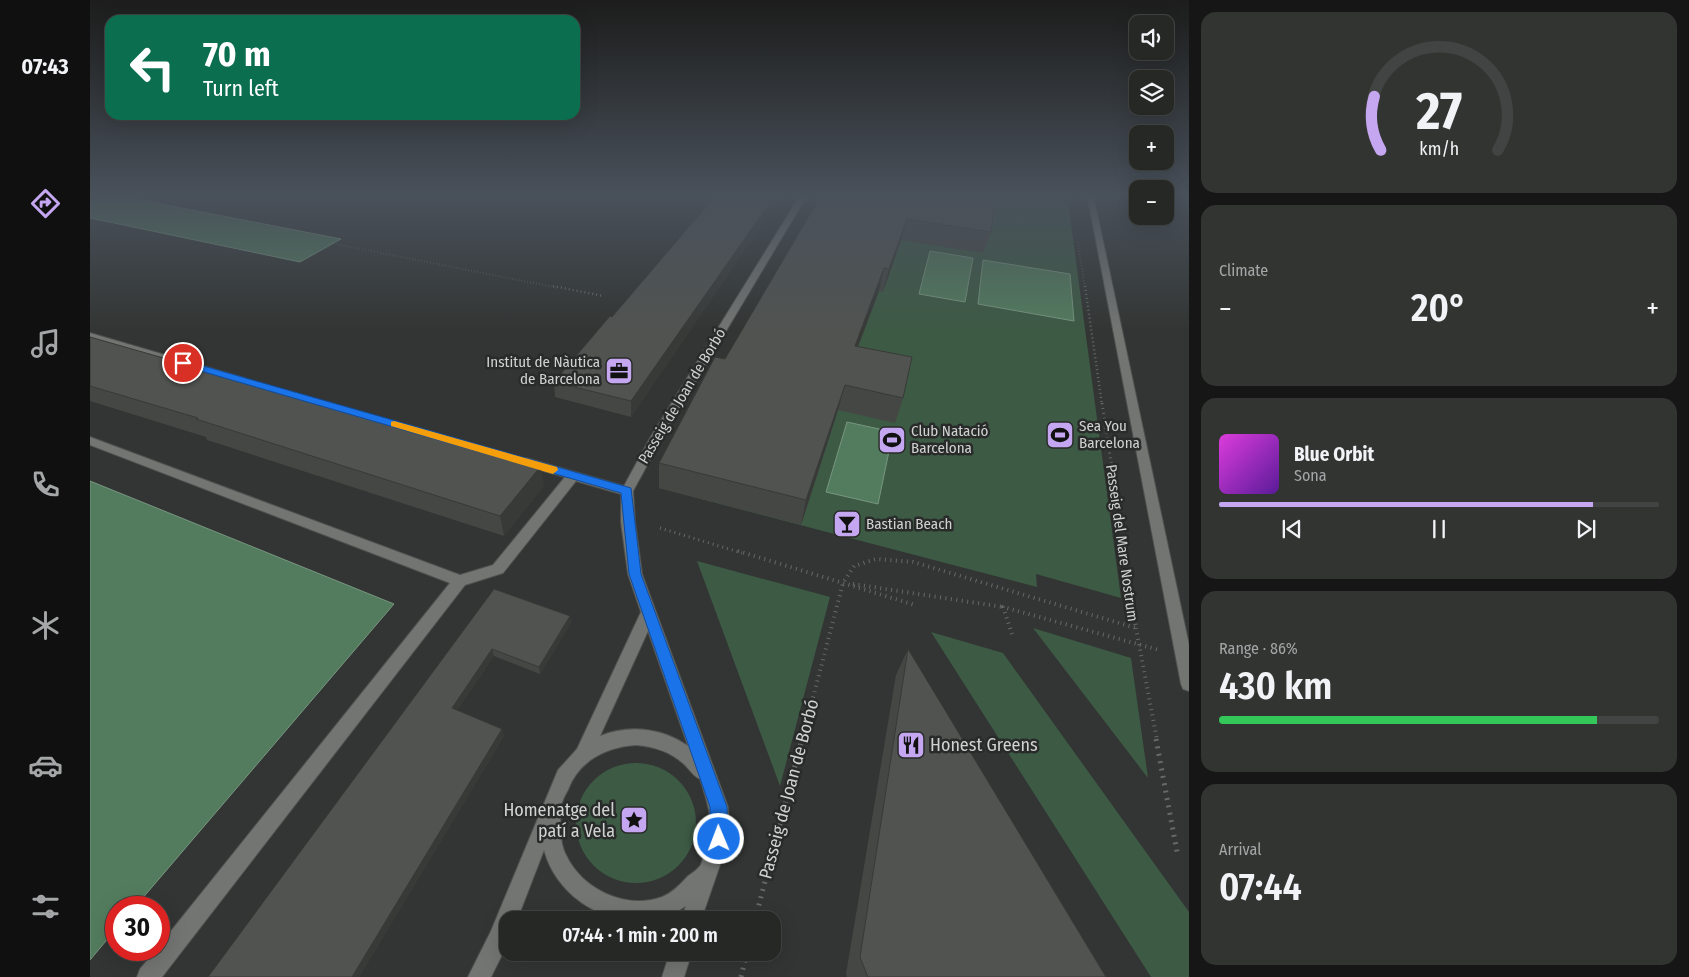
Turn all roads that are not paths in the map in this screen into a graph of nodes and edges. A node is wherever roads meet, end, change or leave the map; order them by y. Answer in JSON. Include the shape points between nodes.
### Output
{"nodes":[{"id":1,"x":777,"y":240,"type":"edge"},
{"id":2,"x":1099,"y":240,"type":"edge"},
{"id":3,"x":90,"y":336,"type":"edge"},
{"id":4,"x":251,"y":383,"type":"edge"},
{"id":5,"x":96,"y":443,"type":"edge"},
{"id":6,"x":90,"y":454,"type":"edge"},
{"id":7,"x":516,"y":459,"type":"edge"},
{"id":8,"x":573,"y":476,"type":"junction"},
{"id":9,"x":627,"y":491,"type":"junction"},
{"id":10,"x":460,"y":581,"type":"junction"},
{"id":11,"x":648,"y":614,"type":"junction"},
{"id":12,"x":1189,"y":684,"type":"edge"},
{"id":13,"x":583,"y":755,"type":"junction"},
{"id":14,"x":708,"y":778,"type":"junction"},
{"id":15,"x":552,"y":804,"type":"junction"},
{"id":16,"x":708,"y":869,"type":"junction"},
{"id":17,"x":694,"y":911,"type":"edge"},
{"id":18,"x":678,"y":961,"type":"edge"},
{"id":19,"x":148,"y":977,"type":"edge"},
{"id":20,"x":479,"y":977,"type":"edge"},
{"id":21,"x":673,"y":977,"type":"edge"}],
"edges":[{"from":1,"to":9,"type":"street","name":"Passeig de Joan de Borbó"},
{"from":2,"to":12,"type":"street"},
{"from":3,"to":4,"type":"street"},
{"from":5,"to":6,"type":"street"},
{"from":5,"to":10,"type":"street"},
{"from":7,"to":8,"type":"street"},
{"from":8,"to":9,"type":"street"},
{"from":8,"to":10,"type":"street","via":[[498,569]]},
{"from":9,"to":11,"type":"street","via":[[635,574]]},
{"from":10,"to":19,"type":"street"},
{"from":11,"to":13,"type":"street"},
{"from":11,"to":14,"type":"street"},
{"from":13,"to":14,"type":"street","via":[[608,741],[640,736],[678,748],[695,761]]},
{"from":13,"to":15,"type":"street","via":[[564,776]]},
{"from":14,"to":16,"type":"street","via":[[718,807],[719,839]]},
{"from":15,"to":16,"type":"street","via":[[551,834],[558,862],[576,887],[602,904],[630,912],[661,907],[688,892]]},
{"from":15,"to":20,"type":"street","via":[[499,938]]},
{"from":16,"to":17,"type":"street"},
{"from":18,"to":21,"type":"street"}]}
